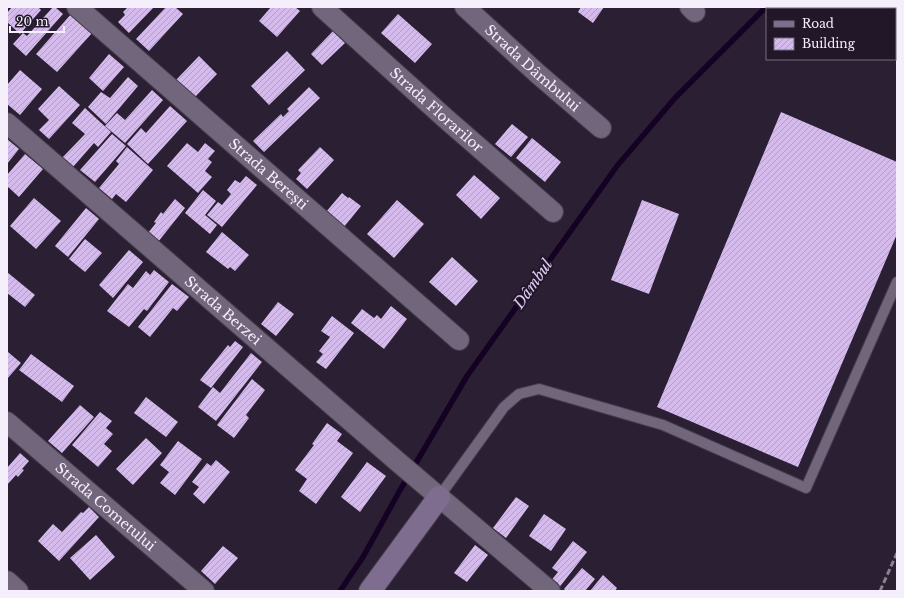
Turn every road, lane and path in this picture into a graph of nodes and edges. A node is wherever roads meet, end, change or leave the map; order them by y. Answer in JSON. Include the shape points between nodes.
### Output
{"nodes":[{"id":1,"x":77,"y":7,"type":"edge"},
{"id":2,"x":322,"y":7,"type":"edge"},
{"id":3,"x":465,"y":7,"type":"edge"},
{"id":4,"x":7,"y":123,"type":"edge"},
{"id":5,"x":601,"y":128,"type":"dead end"},
{"id":6,"x":553,"y":212,"type":"dead end"},
{"id":7,"x":897,"y":282,"type":"edge"},
{"id":8,"x":460,"y":340,"type":"dead end"},
{"id":9,"x":7,"y":422,"type":"edge"},
{"id":10,"x":433,"y":492,"type":"junction"},
{"id":11,"x":7,"y":581,"type":"edge"},
{"id":12,"x":376,"y":588,"type":"edge"},
{"id":13,"x":18,"y":591,"type":"edge"},
{"id":14,"x":204,"y":591,"type":"edge"},
{"id":15,"x":550,"y":591,"type":"edge"}],
"edges":[{"from":1,"to":8,"type":"street","name":"Strada Berești"},
{"from":2,"to":6,"type":"street","name":"Strada Florarilor"},
{"from":3,"to":5,"type":"street","name":"Strada Dâmbului"},
{"from":4,"to":10,"type":"street","name":"Strada Berzei"},
{"from":7,"to":10,"type":"lane","via":[[806,488],[663,425],[539,389],[520,394],[504,407]]},
{"from":9,"to":14,"type":"street","name":"Strada Cometului"},
{"from":10,"to":12,"type":"street"},
{"from":10,"to":15,"type":"street","name":"Strada Berzei"},
{"from":11,"to":13,"type":"street"}]}
